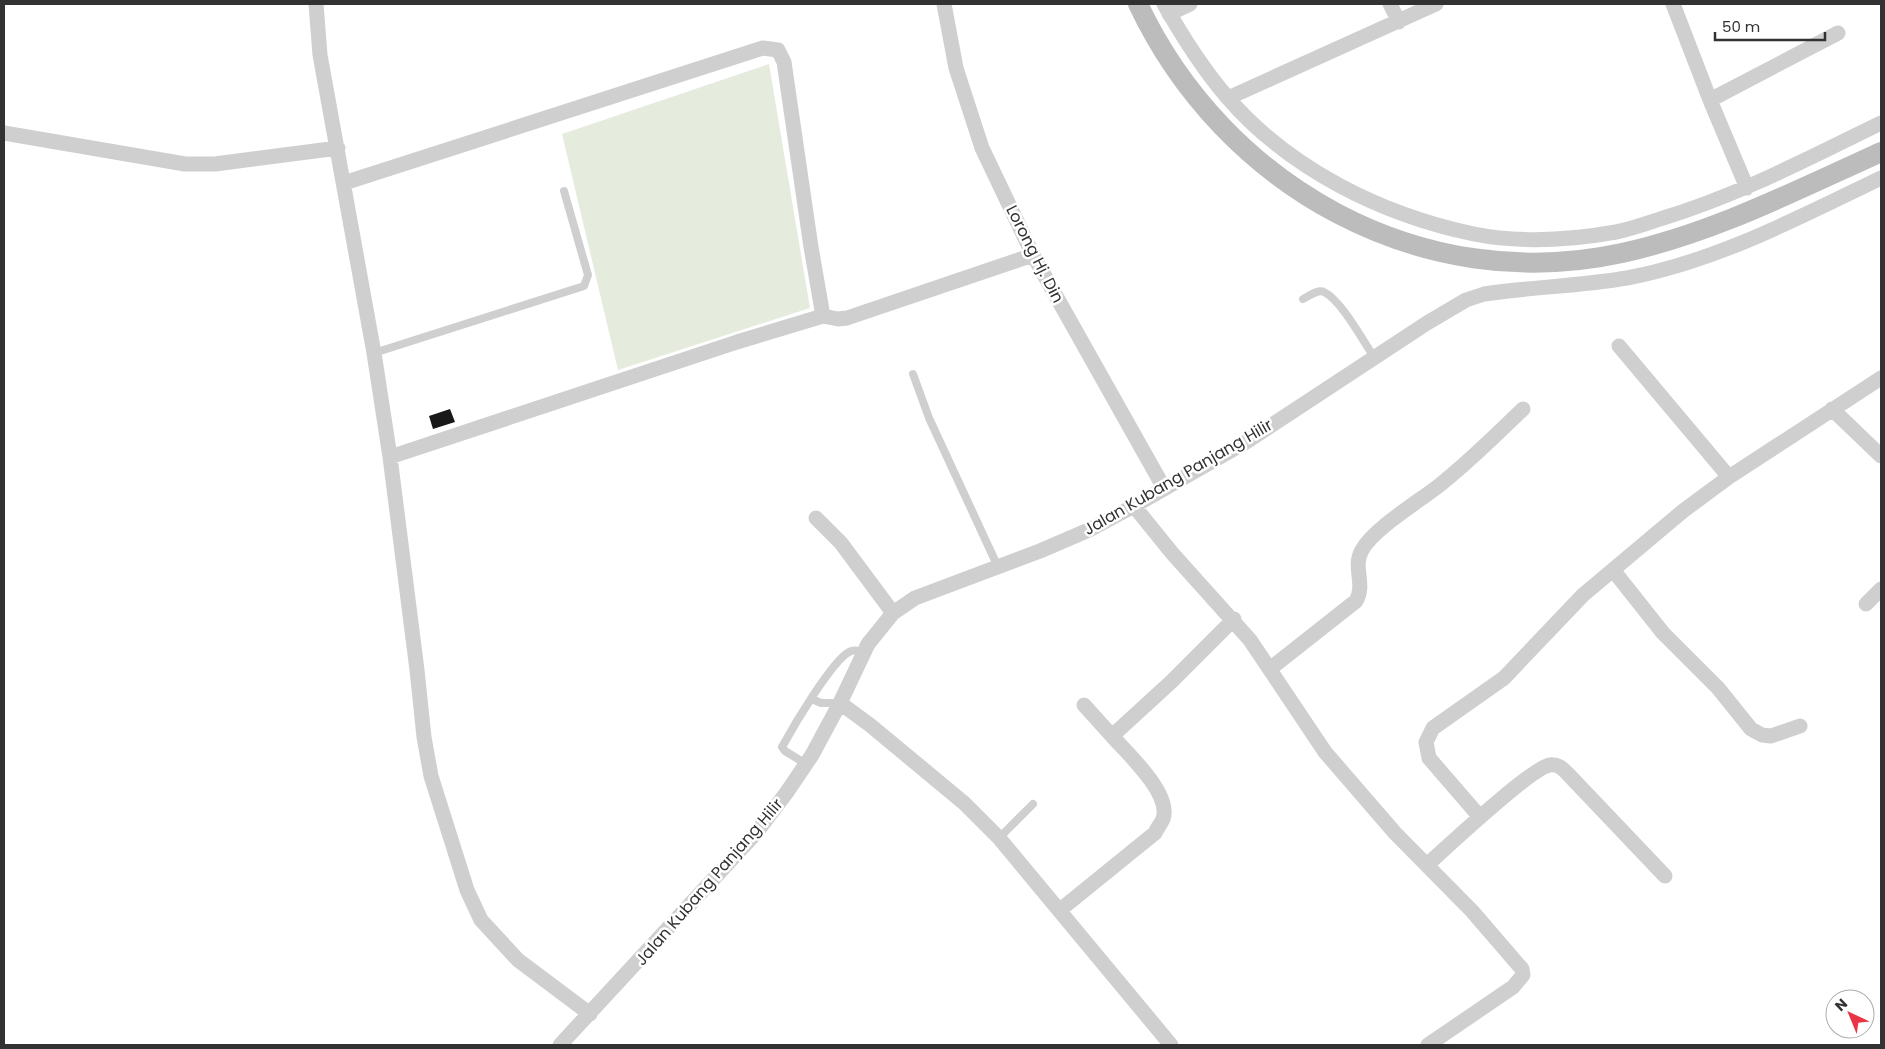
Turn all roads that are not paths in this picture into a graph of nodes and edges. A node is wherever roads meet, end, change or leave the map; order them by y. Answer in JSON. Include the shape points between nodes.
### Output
{"nodes":[{"id":1,"x":316,"y":4,"type":"edge"},
{"id":2,"x":944,"y":4,"type":"edge"},
{"id":3,"x":1138,"y":4,"type":"edge"},
{"id":4,"x":1190,"y":4,"type":"edge"},
{"id":5,"x":1390,"y":4,"type":"edge"},
{"id":6,"x":1436,"y":4,"type":"edge"},
{"id":7,"x":1673,"y":4,"type":"edge"},
{"id":8,"x":1166,"y":9,"type":"edge"},
{"id":9,"x":1399,"y":22,"type":"junction"},
{"id":10,"x":1838,"y":33,"type":"dead end"},
{"id":11,"x":1228,"y":98,"type":"junction"},
{"id":12,"x":1710,"y":100,"type":"junction"},
{"id":13,"x":1881,"y":123,"type":"edge"},
{"id":14,"x":4,"y":133,"type":"edge"},
{"id":15,"x":338,"y":148,"type":"junction"},
{"id":16,"x":1881,"y":152,"type":"edge"},
{"id":17,"x":1881,"y":180,"type":"edge"},
{"id":18,"x":344,"y":183,"type":"junction"},
{"id":19,"x":1748,"y":188,"type":"junction"},
{"id":20,"x":564,"y":191,"type":"dead end"},
{"id":21,"x":1033,"y":255,"type":"junction"},
{"id":22,"x":1303,"y":299,"type":"dead end"},
{"id":23,"x":823,"y":316,"type":"junction"},
{"id":24,"x":1618,"y":346,"type":"dead end"},
{"id":25,"x":374,"y":353,"type":"junction"},
{"id":26,"x":1374,"y":357,"type":"junction"},
{"id":27,"x":913,"y":374,"type":"dead end"},
{"id":28,"x":1881,"y":378,"type":"edge"},
{"id":29,"x":1832,"y":408,"type":"junction"},
{"id":30,"x":1523,"y":409,"type":"dead end"},
{"id":31,"x":1881,"y":456,"type":"edge"},
{"id":32,"x":390,"y":457,"type":"junction"},
{"id":33,"x":1729,"y":477,"type":"junction"},
{"id":34,"x":1164,"y":488,"type":"junction"},
{"id":35,"x":1134,"y":506,"type":"junction"},
{"id":36,"x":816,"y":518,"type":"dead end"},
{"id":37,"x":998,"y":567,"type":"junction"},
{"id":38,"x":1613,"y":570,"type":"junction"},
{"id":39,"x":1881,"y":590,"type":"edge"},
{"id":40,"x":1866,"y":604,"type":"dead end"},
{"id":41,"x":893,"y":613,"type":"junction"},
{"id":42,"x":1234,"y":619,"type":"junction"},
{"id":43,"x":864,"y":652,"type":"junction"},
{"id":44,"x":1271,"y":668,"type":"junction"},
{"id":45,"x":812,"y":699,"type":"junction"},
{"id":46,"x":840,"y":704,"type":"junction"},
{"id":47,"x":1084,"y":705,"type":"dead end"},
{"id":48,"x":1800,"y":726,"type":"dead end"},
{"id":49,"x":1112,"y":736,"type":"junction"},
{"id":50,"x":806,"y":764,"type":"junction"},
{"id":51,"x":1033,"y":804,"type":"dead end"},
{"id":52,"x":1480,"y":817,"type":"junction"},
{"id":53,"x":999,"y":838,"type":"junction"},
{"id":54,"x":1428,"y":864,"type":"junction"},
{"id":55,"x":1665,"y":876,"type":"dead end"},
{"id":56,"x":1060,"y":910,"type":"junction"},
{"id":57,"x":590,"y":1014,"type":"junction"},
{"id":58,"x":560,"y":1045,"type":"edge"},
{"id":59,"x":1171,"y":1045,"type":"edge"},
{"id":60,"x":1428,"y":1045,"type":"edge"}],
"edges":[{"from":1,"to":15,"type":"street","via":[[320,56]]},
{"from":2,"to":21,"type":"street","name":"Lorong Hj. Din","via":[[956,68],[982,148]]},
{"from":3,"to":16,"type":"main road","via":[[1160,47],[1184,82],[1215,120],[1256,160],[1336,215],[1380,234],[1468,258],[1520,262],[1576,261],[1620,254],[1670,241],[1740,216]]},
{"from":4,"to":8,"type":"street"},
{"from":5,"to":9,"type":"street"},
{"from":6,"to":9,"type":"street"},
{"from":7,"to":12,"type":"street"},
{"from":8,"to":11,"type":"street"},
{"from":9,"to":11,"type":"street"},
{"from":10,"to":12,"type":"street"},
{"from":11,"to":19,"type":"street","via":[[1276,144],[1337,185],[1406,215],[1475,234],[1570,238],[1617,232],[1695,209]]},
{"from":12,"to":19,"type":"street"},
{"from":13,"to":19,"type":"street"},
{"from":14,"to":15,"type":"street","via":[[185,164],[215,164]]},
{"from":15,"to":18,"type":"street"},
{"from":17,"to":26,"type":"street","name":"Jalan Kubang Panjang Hilir","via":[[1731,247],[1672,267],[1627,278],[1484,294],[1458,304]]},
{"from":18,"to":23,"type":"street","via":[[763,48],[772,48],[778,50],[784,62]]},
{"from":18,"to":25,"type":"street"},
{"from":20,"to":25,"type":"lane","via":[[588,275],[584,286]]},
{"from":21,"to":23,"type":"street","via":[[847,318]]},
{"from":21,"to":34,"type":"street","name":"Lorong Hj. Din"},
{"from":22,"to":26,"type":"lane","via":[[1323,292],[1335,300]]},
{"from":23,"to":32,"type":"street"},
{"from":24,"to":33,"type":"street"},
{"from":25,"to":32,"type":"street"},
{"from":26,"to":34,"type":"street","name":"Jalan Kubang Panjang Hilir","via":[[1246,442]]},
{"from":27,"to":37,"type":"lane","via":[[929,418]]},
{"from":28,"to":29,"type":"street"},
{"from":29,"to":31,"type":"street"},
{"from":29,"to":33,"type":"street"},
{"from":30,"to":44,"type":"street","via":[[1443,483],[1372,537],[1359,555],[1362,589],[1356,601]]},
{"from":32,"to":57,"type":"street","via":[[424,737],[431,776],[467,890],[481,920],[500,942],[518,960]]},
{"from":33,"to":38,"type":"street"},
{"from":34,"to":35,"type":"street","name":"Jalan Kubang Panjang Hilir"},
{"from":35,"to":37,"type":"street","name":"Jalan Kubang Panjang Hilir","via":[[1091,529]]},
{"from":35,"to":42,"type":"street","via":[[1172,553]]},
{"from":36,"to":41,"type":"street","via":[[841,543]]},
{"from":37,"to":41,"type":"street","name":"Jalan Kubang Panjang Hilir","via":[[915,598]]},
{"from":38,"to":48,"type":"street","via":[[1663,633],[1718,688],[1751,729],[1771,736]]},
{"from":38,"to":52,"type":"street","via":[[1583,595],[1504,678],[1441,720],[1428,734],[1429,758]]},
{"from":39,"to":40,"type":"street"},
{"from":41,"to":43,"type":"street","name":"Jalan Kubang Panjang Hilir"},
{"from":42,"to":44,"type":"street"},
{"from":42,"to":49,"type":"street"},
{"from":43,"to":45,"type":"lane","via":[[855,650],[845,655]]},
{"from":43,"to":46,"type":"street","name":"Jalan Kubang Panjang Hilir"},
{"from":44,"to":54,"type":"street","via":[[1326,752],[1395,833]]},
{"from":45,"to":46,"type":"lane"},
{"from":45,"to":50,"type":"lane","via":[[782,747]]},
{"from":46,"to":50,"type":"street","name":"Jalan Kubang Panjang Hilir"},
{"from":46,"to":53,"type":"street","via":[[964,803]]},
{"from":47,"to":49,"type":"street"},
{"from":49,"to":56,"type":"street","via":[[1156,787],[1163,804],[1163,818],[1155,833]]},
{"from":50,"to":57,"type":"street","name":"Jalan Kubang Panjang Hilir","via":[[756,834]]},
{"from":51,"to":53,"type":"lane"},
{"from":52,"to":54,"type":"street"},
{"from":52,"to":55,"type":"street","via":[[1545,767],[1559,766]]},
{"from":53,"to":56,"type":"street"},
{"from":54,"to":60,"type":"street","via":[[1523,972],[1513,987]]},
{"from":56,"to":59,"type":"street"},
{"from":57,"to":58,"type":"street","name":"Jalan Kubang Panjang Hilir"}]}
